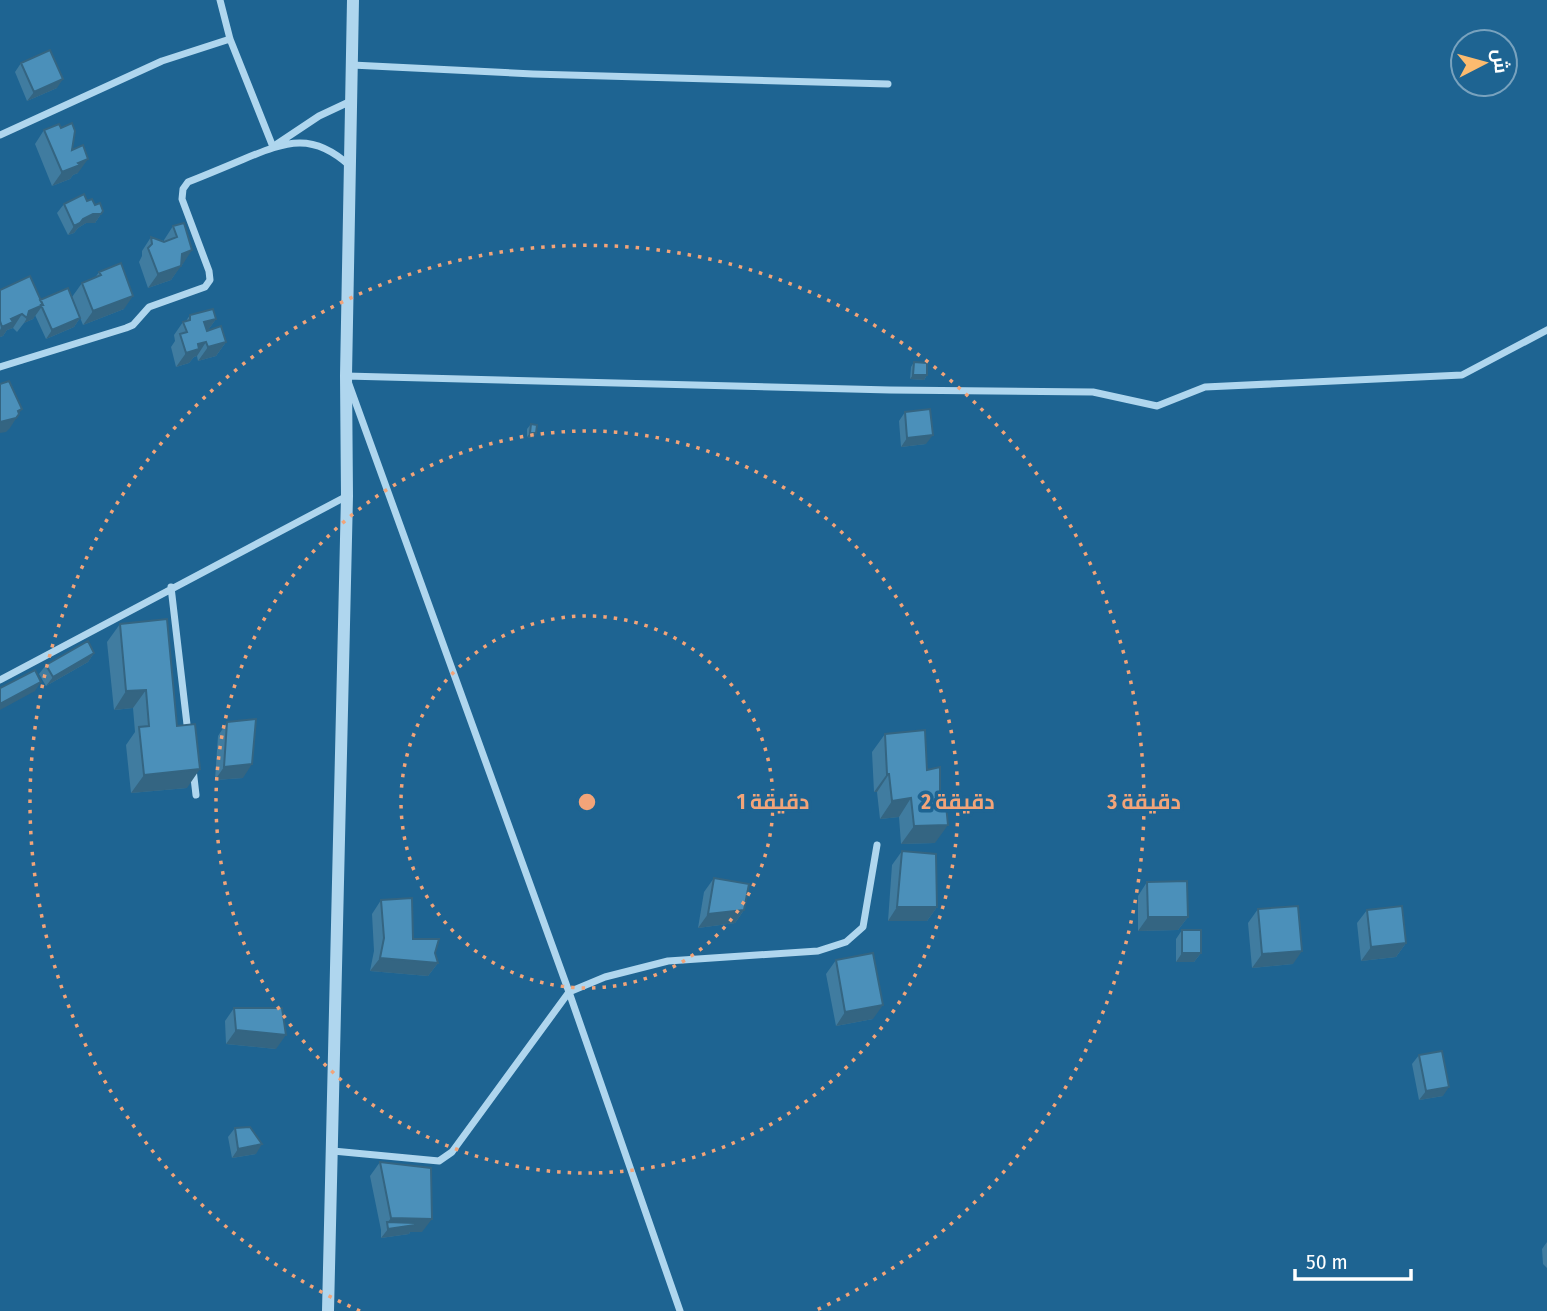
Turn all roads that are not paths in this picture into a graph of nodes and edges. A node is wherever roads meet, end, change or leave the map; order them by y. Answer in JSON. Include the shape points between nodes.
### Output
{"nodes":[{"id":1,"x":220,"y":0,"type":"edge"},
{"id":2,"x":353,"y":0,"type":"edge"},
{"id":3,"x":230,"y":39,"type":"junction"},
{"id":4,"x":352,"y":65,"type":"junction"},
{"id":5,"x":888,"y":84,"type":"dead end"},
{"id":6,"x":351,"y":101,"type":"junction"},
{"id":7,"x":0,"y":135,"type":"edge"},
{"id":8,"x":274,"y":147,"type":"junction"},
{"id":9,"x":350,"y":166,"type":"junction"},
{"id":10,"x":1547,"y":330,"type":"edge"},
{"id":11,"x":0,"y":367,"type":"edge"},
{"id":12,"x":346,"y":376,"type":"junction"},
{"id":13,"x":347,"y":496,"type":"junction"},
{"id":14,"x":171,"y":587,"type":"junction"},
{"id":15,"x":0,"y":680,"type":"edge"},
{"id":16,"x":189,"y":739,"type":"edge"},
{"id":17,"x":191,"y":753,"type":"edge"},
{"id":18,"x":196,"y":795,"type":"dead end"},
{"id":19,"x":877,"y":845,"type":"dead end"},
{"id":20,"x":569,"y":992,"type":"junction"},
{"id":21,"x":332,"y":1151,"type":"junction"},
{"id":22,"x":328,"y":1311,"type":"edge"},
{"id":23,"x":680,"y":1311,"type":"edge"}],
"edges":[{"from":1,"to":3,"type":"street"},
{"from":2,"to":4,"type":"street"},
{"from":3,"to":7,"type":"street","via":[[162,61]]},
{"from":3,"to":8,"type":"street"},
{"from":4,"to":5,"type":"street"},
{"from":4,"to":6,"type":"street"},
{"from":6,"to":8,"type":"street","via":[[303,125]]},
{"from":6,"to":9,"type":"street"},
{"from":8,"to":9,"type":"street","via":[[307,142],[338,155]]},
{"from":8,"to":11,"type":"street","via":[[188,182],[183,189],[209,271],[205,287],[149,307],[126,328]]},
{"from":9,"to":12,"type":"street"},
{"from":10,"to":12,"type":"street","via":[[1462,375],[1205,387],[1157,406],[1093,392]]},
{"from":12,"to":13,"type":"street"},
{"from":12,"to":20,"type":"street"},
{"from":13,"to":14,"type":"street"},
{"from":13,"to":21,"type":"street"},
{"from":14,"to":15,"type":"street"},
{"from":14,"to":16,"type":"street"},
{"from":17,"to":18,"type":"street"},
{"from":19,"to":20,"type":"street","via":[[863,927],[846,942],[818,951],[668,961],[605,977]]},
{"from":20,"to":21,"type":"street","via":[[452,1152],[439,1161]]},
{"from":20,"to":23,"type":"street"},
{"from":21,"to":22,"type":"street"}]}
